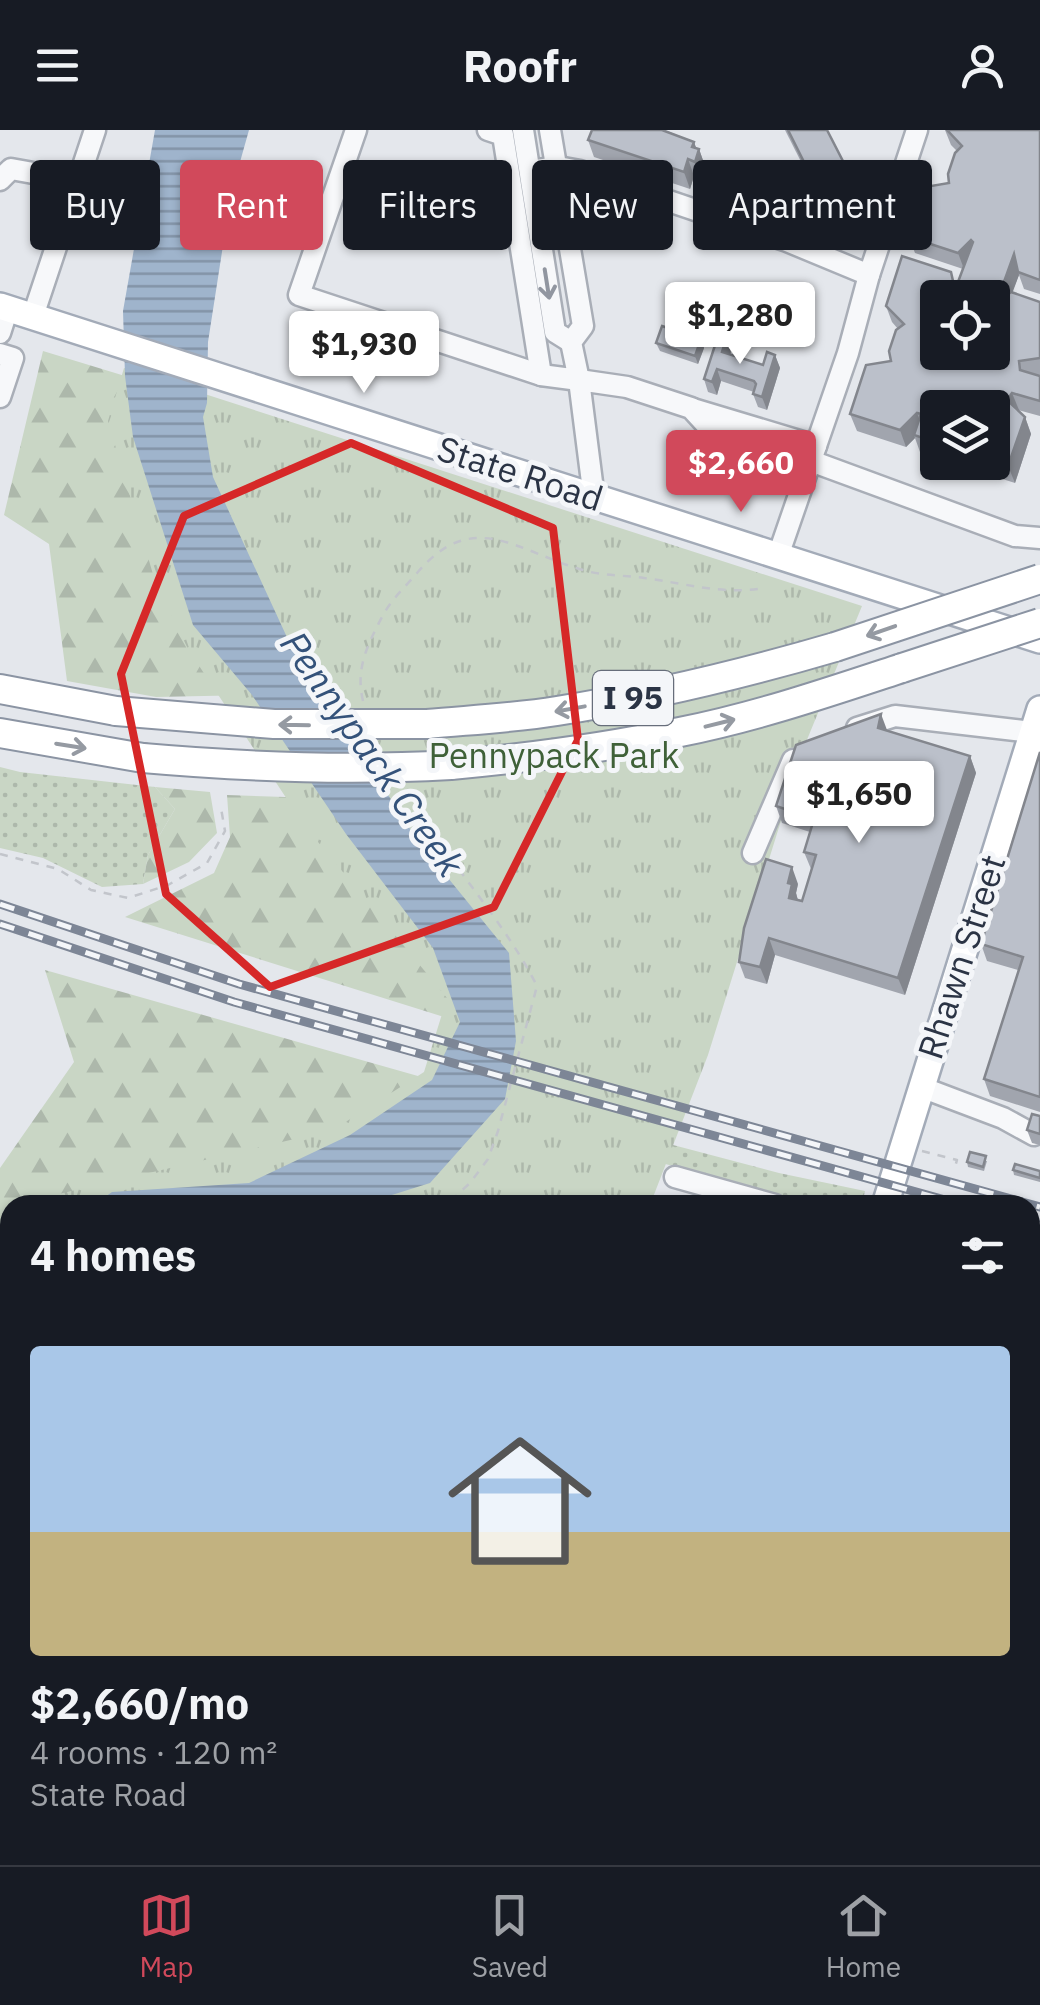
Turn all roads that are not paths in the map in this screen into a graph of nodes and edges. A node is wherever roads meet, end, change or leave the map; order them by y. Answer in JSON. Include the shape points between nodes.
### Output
{"nodes":[{"id":1,"x":95,"y":130,"type":"edge"},
{"id":2,"x":356,"y":130,"type":"edge"},
{"id":3,"x":488,"y":130,"type":"edge"},
{"id":4,"x":523,"y":130,"type":"edge"},
{"id":5,"x":550,"y":130,"type":"edge"},
{"id":6,"x":917,"y":130,"type":"edge"},
{"id":7,"x":85,"y":160,"type":"edge"},
{"id":8,"x":556,"y":160,"type":"edge"},
{"id":9,"x":530,"y":171,"type":"joint"},
{"id":10,"x":30,"y":172,"type":"edge"},
{"id":11,"x":0,"y":180,"type":"edge"},
{"id":12,"x":673,"y":204,"type":"edge"},
{"id":13,"x":43,"y":250,"type":"edge"},
{"id":14,"x":571,"y":250,"type":"edge"},
{"id":15,"x":869,"y":275,"type":"junction"},
{"id":16,"x":10,"y":316,"type":"edge"},
{"id":17,"x":572,"y":342,"type":"junction"},
{"id":18,"x":0,"y":354,"type":"edge"},
{"id":19,"x":541,"y":375,"type":"junction"},
{"id":20,"x":578,"y":380,"type":"junction"},
{"id":21,"x":0,"y":397,"type":"edge"},
{"id":22,"x":691,"y":408,"type":"junction"},
{"id":23,"x":812,"y":458,"type":"junction"},
{"id":24,"x":594,"y":498,"type":"junction"},
{"id":25,"x":1040,"y":538,"type":"edge"},
{"id":26,"x":778,"y":556,"type":"junction"},
{"id":27,"x":1040,"y":578,"type":"edge"},
{"id":28,"x":1040,"y":623,"type":"edge"},
{"id":29,"x":1040,"y":640,"type":"edge"},
{"id":30,"x":0,"y":688,"type":"edge"},
{"id":31,"x":1036,"y":720,"type":"edge"},
{"id":32,"x":843,"y":732,"type":"edge"},
{"id":33,"x":0,"y":733,"type":"edge"},
{"id":34,"x":808,"y":744,"type":"edge"},
{"id":35,"x":753,"y":853,"type":"dead end"},
{"id":36,"x":921,"y":1086,"type":"junction"},
{"id":37,"x":1034,"y":1135,"type":"edge"},
{"id":38,"x":676,"y":1177,"type":"dead end"},
{"id":39,"x":740,"y":1195,"type":"edge"},
{"id":40,"x":888,"y":1195,"type":"edge"}],
"edges":[{"from":1,"to":7,"type":"street"},
{"from":2,"to":19,"type":"street","via":[[299,295]]},
{"from":3,"to":19,"type":"street","via":[[503,135]]},
{"from":4,"to":9,"type":"street"},
{"from":5,"to":8,"type":"street"},
{"from":6,"to":15,"type":"street"},
{"from":9,"to":17,"type":"street","one_way":true,"via":[[555,332]]},
{"from":10,"to":11,"type":"street","via":[[11,169]]},
{"from":12,"to":15,"type":"street"},
{"from":13,"to":16,"type":"street"},
{"from":14,"to":17,"type":"street","via":[[583,326]]},
{"from":15,"to":23,"type":"street"},
{"from":16,"to":24,"type":"main road","name":"State Road","via":[[101,339]]},
{"from":17,"to":20,"type":"street"},
{"from":18,"to":21,"type":"street","via":[[12,358]]},
{"from":19,"to":20,"type":"street"},
{"from":20,"to":22,"type":"street"},
{"from":20,"to":24,"type":"street"},
{"from":22,"to":23,"type":"street"},
{"from":22,"to":23,"type":"street","via":[[718,434]]},
{"from":23,"to":25,"type":"street","via":[[1015,536]]},
{"from":23,"to":26,"type":"street"},
{"from":24,"to":26,"type":"main road","name":"State Road"},
{"from":26,"to":29,"type":"main road","name":"State Road"},
{"from":27,"to":30,"type":"highway","number":"I 95","one_way":true,"bridge":true,"via":[[737,676],[553,712],[427,724],[274,724],[116,711]]},
{"from":33,"to":28,"type":"highway","number":"I 95","one_way":true,"bridge":true,"via":[[143,758],[261,767],[391,768],[554,755],[783,707]]},
{"from":31,"to":32,"type":"street","via":[[894,716]]},
{"from":31,"to":36,"type":"main road","name":"Rhawn Street"},
{"from":34,"to":35,"type":"street","via":[[794,758]]},
{"from":36,"to":37,"type":"street"},
{"from":36,"to":40,"type":"main road","name":"Rhawn Street"},
{"from":38,"to":39,"type":"street"}]}
